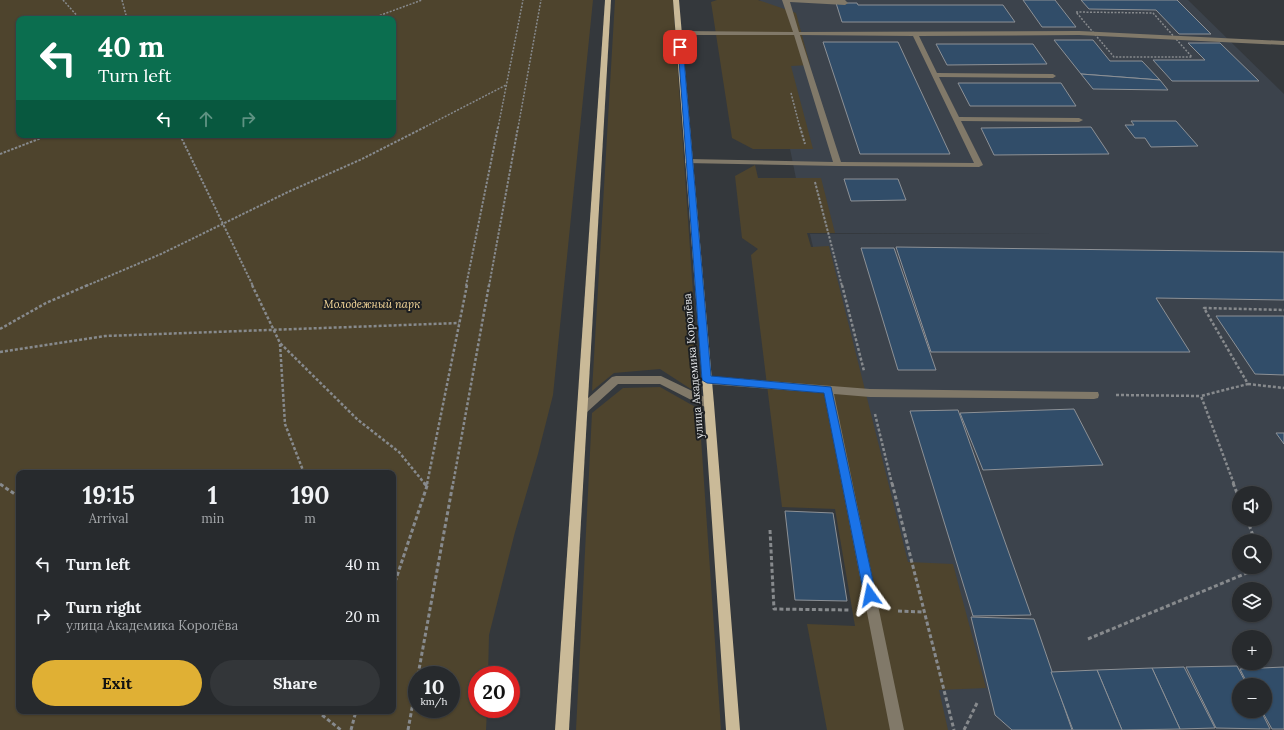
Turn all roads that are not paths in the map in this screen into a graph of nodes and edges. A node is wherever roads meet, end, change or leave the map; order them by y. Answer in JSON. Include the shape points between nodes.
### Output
{"nodes":[{"id":1,"x":608,"y":0,"type":"edge"},
{"id":2,"x":676,"y":0,"type":"edge"},
{"id":3,"x":786,"y":0,"type":"edge"},
{"id":4,"x":842,"y":0,"type":"edge"},
{"id":5,"x":679,"y":33,"type":"junction"},
{"id":6,"x":797,"y":33,"type":"junction"},
{"id":7,"x":915,"y":34,"type":"junction"},
{"id":8,"x":1284,"y":43,"type":"edge"},
{"id":9,"x":935,"y":75,"type":"junction"},
{"id":10,"x":1053,"y":76,"type":"dead end"},
{"id":11,"x":957,"y":118,"type":"junction"},
{"id":12,"x":1079,"y":120,"type":"dead end"},
{"id":13,"x":688,"y":161,"type":"junction"},
{"id":14,"x":838,"y":164,"type":"junction"},
{"id":15,"x":707,"y":380,"type":"junction"},
{"id":16,"x":828,"y":389,"type":"junction"},
{"id":17,"x":1094,"y":395,"type":"road end"},
{"id":18,"x":709,"y":404,"type":"junction"},
{"id":19,"x":582,"y":410,"type":"junction"},
{"id":20,"x":562,"y":730,"type":"edge"},
{"id":21,"x":733,"y":730,"type":"edge"},
{"id":22,"x":897,"y":730,"type":"edge"}],
"edges":[{"from":1,"to":19,"type":"main road"},
{"from":2,"to":5,"type":"main road","name":"улица Академика Королёва"},
{"from":3,"to":4,"type":"lane","via":[[845,3]]},
{"from":3,"to":6,"type":"lane"},
{"from":5,"to":6,"type":"lane"},
{"from":5,"to":13,"type":"main road","name":"улица Академика Королёва"},
{"from":6,"to":7,"type":"lane"},
{"from":6,"to":14,"type":"lane"},
{"from":7,"to":8,"type":"lane","via":[[1079,33]]},
{"from":7,"to":9,"type":"lane"},
{"from":9,"to":10,"type":"lane"},
{"from":9,"to":11,"type":"lane"},
{"from":11,"to":12,"type":"lane"},
{"from":11,"to":14,"type":"lane","via":[[979,165]]},
{"from":13,"to":14,"type":"lane"},
{"from":13,"to":15,"type":"main road","name":"улица Академика Королёва"},
{"from":15,"to":16,"type":"lane"},
{"from":15,"to":18,"type":"main road","name":"улица Академика Королёва"},
{"from":16,"to":17,"type":"lane","via":[[870,393]]},
{"from":16,"to":22,"type":"lane"},
{"from":18,"to":19,"type":"lane","via":[[661,380],[616,380]]},
{"from":18,"to":21,"type":"main road","name":"улица Академика Королёва"},
{"from":19,"to":20,"type":"main road"}]}
